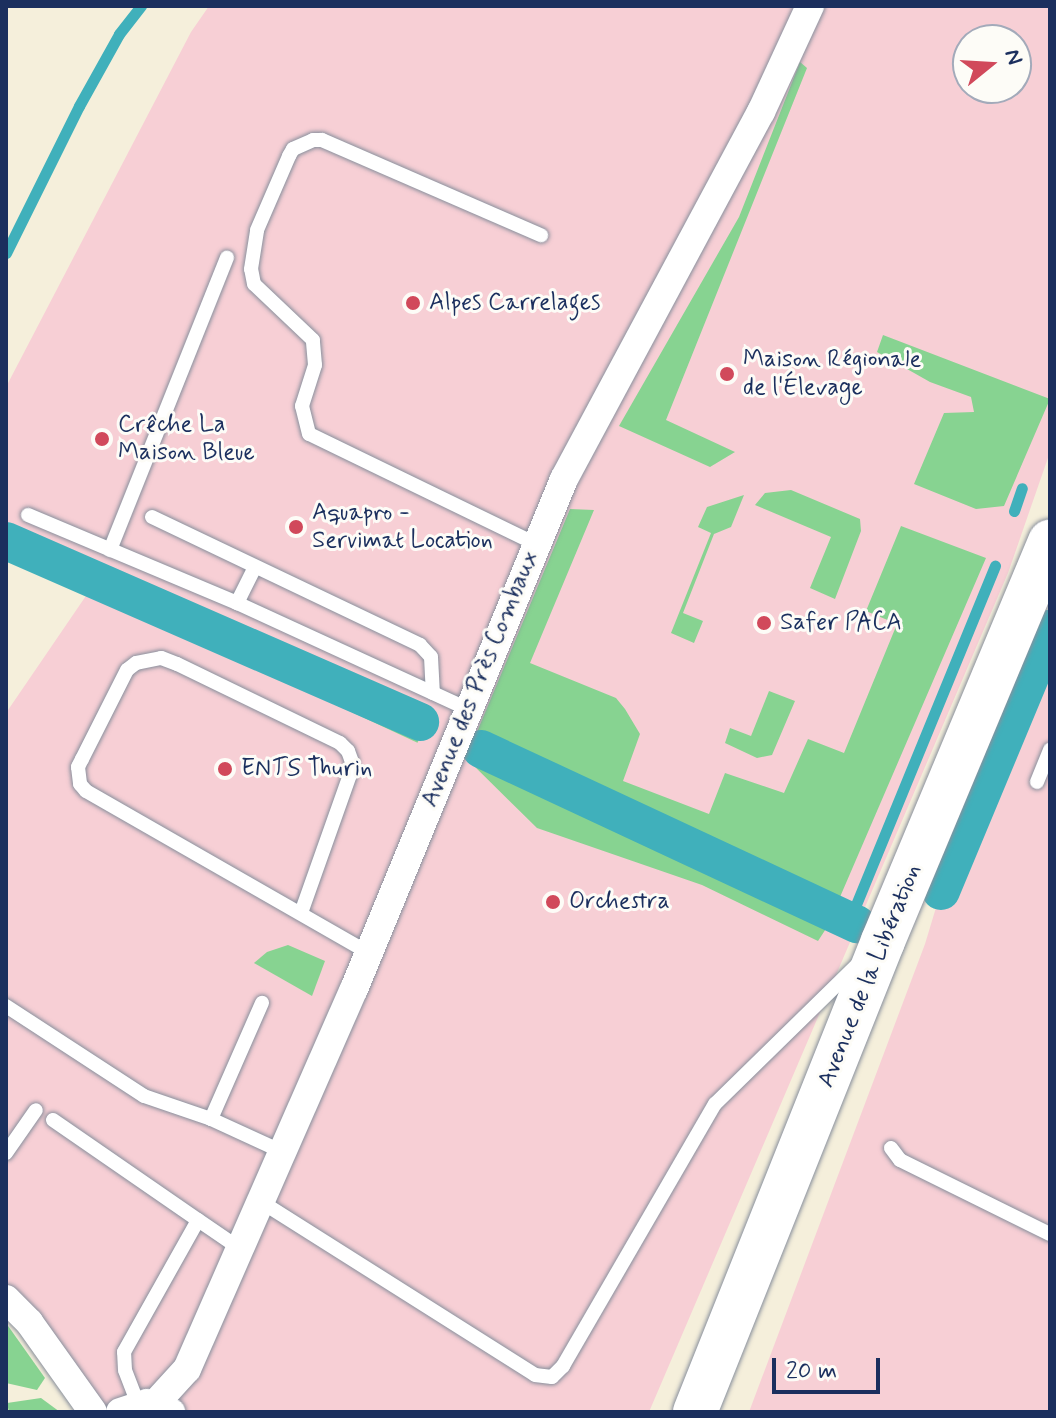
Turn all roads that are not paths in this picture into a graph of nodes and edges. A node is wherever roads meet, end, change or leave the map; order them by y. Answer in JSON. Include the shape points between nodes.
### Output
{"nodes":[{"id":1,"x":810,"y":6,"type":"edge"},
{"id":2,"x":541,"y":235,"type":"dead end"},
{"id":3,"x":227,"y":257,"type":"dead end"},
{"id":4,"x":28,"y":515,"type":"dead end"},
{"id":5,"x":152,"y":517,"type":"dead end"},
{"id":6,"x":1050,"y":542,"type":"edge"},
{"id":7,"x":536,"y":544,"type":"junction"},
{"id":8,"x":110,"y":550,"type":"junction"},
{"id":9,"x":255,"y":567,"type":"junction"},
{"id":10,"x":237,"y":603,"type":"junction"},
{"id":11,"x":433,"y":693,"type":"junction"},
{"id":12,"x":467,"y":709,"type":"junction"},
{"id":13,"x":1050,"y":749,"type":"edge"},
{"id":14,"x":1037,"y":782,"type":"dead end"},
{"id":15,"x":301,"y":913,"type":"junction"},
{"id":16,"x":883,"y":941,"type":"junction"},
{"id":17,"x":369,"y":953,"type":"junction"},
{"id":18,"x":262,"y":1003,"type":"dead end"},
{"id":19,"x":6,"y":1006,"type":"edge"},
{"id":20,"x":36,"y":1110,"type":"dead end"},
{"id":21,"x":211,"y":1119,"type":"junction"},
{"id":22,"x":53,"y":1120,"type":"dead end"},
{"id":23,"x":891,"y":1148,"type":"dead end"},
{"id":24,"x":281,"y":1151,"type":"junction"},
{"id":25,"x":6,"y":1153,"type":"edge"},
{"id":26,"x":260,"y":1201,"type":"junction"},
{"id":27,"x":198,"y":1220,"type":"junction"},
{"id":28,"x":1050,"y":1234,"type":"edge"},
{"id":29,"x":239,"y":1248,"type":"junction"},
{"id":30,"x":6,"y":1299,"type":"edge"},
{"id":31,"x":187,"y":1369,"type":"junction"},
{"id":32,"x":146,"y":1408,"type":"edge"},
{"id":33,"x":93,"y":1412,"type":"edge"},
{"id":34,"x":186,"y":1412,"type":"edge"},
{"id":35,"x":695,"y":1412,"type":"edge"}],
"edges":[{"from":1,"to":7,"type":"street","name":"Avenue des Près Combaux","via":[[676,275],[592,420]]},
{"from":2,"to":7,"type":"lane","via":[[313,140],[301,143],[289,156],[257,230],[251,269],[259,290],[313,340],[315,365],[302,406],[309,434]]},
{"from":3,"to":8,"type":"lane"},
{"from":4,"to":8,"type":"lane"},
{"from":5,"to":9,"type":"lane"},
{"from":6,"to":16,"type":"main road","name":"Avenue de la Libération"},
{"from":7,"to":12,"type":"street","name":"Avenue des Près Combaux"},
{"from":8,"to":10,"type":"lane"},
{"from":9,"to":10,"type":"lane"},
{"from":9,"to":11,"type":"lane","via":[[427,650]]},
{"from":10,"to":11,"type":"lane"},
{"from":11,"to":12,"type":"lane"},
{"from":12,"to":17,"type":"street","name":"Avenue des Près Combaux"},
{"from":13,"to":14,"type":"lane"},
{"from":15,"to":15,"type":"lane","via":[[350,775],[348,751],[177,664],[161,658],[136,663],[127,670],[78,767],[80,784]]},
{"from":15,"to":17,"type":"lane"},
{"from":16,"to":26,"type":"lane","via":[[715,1104],[552,1377],[535,1375]]},
{"from":16,"to":35,"type":"main road","name":"Avenue de la Libération"},
{"from":17,"to":24,"type":"street","name":"Avenue des Près Combaux"},
{"from":18,"to":21,"type":"lane"},
{"from":19,"to":21,"type":"lane","via":[[144,1096]]},
{"from":20,"to":25,"type":"lane"},
{"from":21,"to":24,"type":"lane"},
{"from":22,"to":27,"type":"lane"},
{"from":23,"to":28,"type":"lane","via":[[900,1160]]},
{"from":24,"to":26,"type":"street","name":"Avenue des Près Combaux"},
{"from":26,"to":29,"type":"street","name":"Avenue des Près Combaux"},
{"from":27,"to":29,"type":"lane"},
{"from":27,"to":32,"type":"lane","via":[[124,1352],[125,1370]]},
{"from":29,"to":31,"type":"street","name":"Avenue des Près Combaux"},
{"from":30,"to":33,"type":"street","via":[[29,1322]]},
{"from":31,"to":32,"type":"street","name":"Avenue des Près Combaux"},
{"from":31,"to":34,"type":"street","name":"Avenue des Près Combaux"}]}
